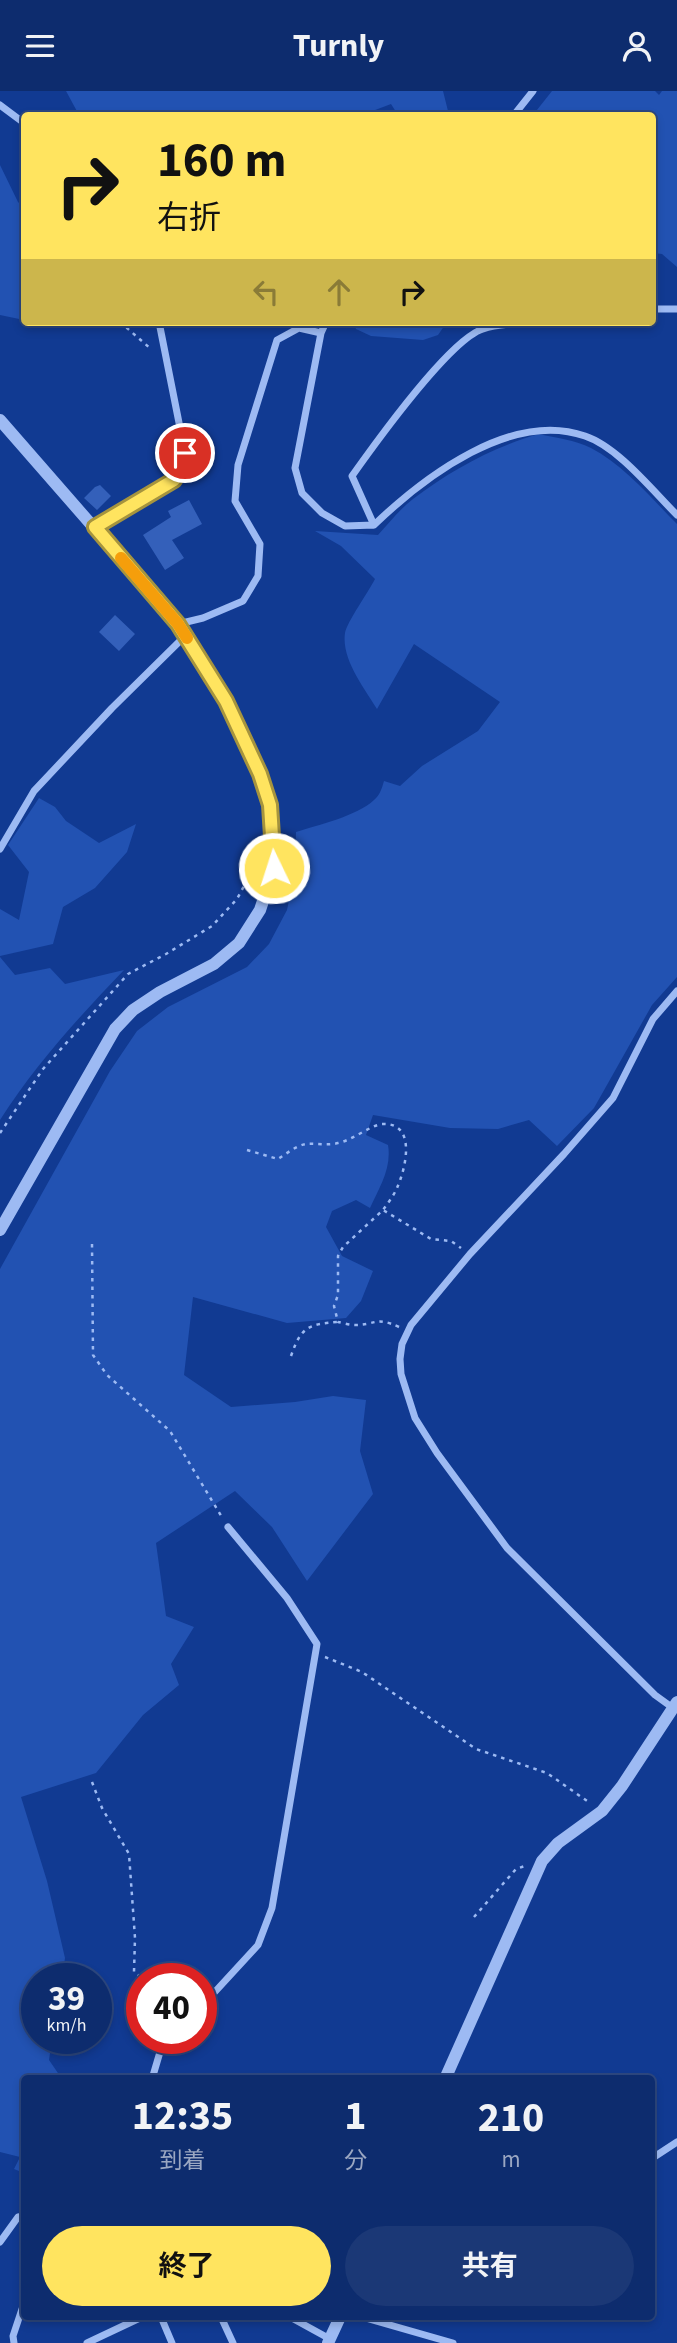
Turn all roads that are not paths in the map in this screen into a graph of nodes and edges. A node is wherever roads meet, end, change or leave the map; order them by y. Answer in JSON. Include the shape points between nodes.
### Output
{"nodes":[{"id":1,"x":533,"y":91,"type":"edge"},
{"id":2,"x":0,"y":106,"type":"edge"},
{"id":3,"x":516,"y":112,"type":"edge"},
{"id":4,"x":21,"y":121,"type":"edge"},
{"id":5,"x":656,"y":309,"type":"edge"},
{"id":6,"x":677,"y":309,"type":"edge"},
{"id":7,"x":160,"y":326,"type":"edge"},
{"id":8,"x":324,"y":326,"type":"edge"},
{"id":9,"x":502,"y":326,"type":"edge"},
{"id":10,"x":321,"y":333,"type":"junction"},
{"id":11,"x":0,"y":420,"type":"edge"},
{"id":12,"x":677,"y":515,"type":"edge"},
{"id":13,"x":374,"y":525,"type":"junction"},
{"id":14,"x":95,"y":527,"type":"junction"},
{"id":15,"x":178,"y":624,"type":"junction"},
{"id":16,"x":185,"y":636,"type":"junction"},
{"id":17,"x":0,"y":849,"type":"edge"},
{"id":18,"x":677,"y":991,"type":"edge"},
{"id":19,"x":0,"y":1230,"type":"edge"},
{"id":20,"x":228,"y":1527,"type":"road end"},
{"id":21,"x":675,"y":1705,"type":"edge"},
{"id":22,"x":217,"y":1990,"type":"edge"},
{"id":23,"x":159,"y":2054,"type":"edge"},
{"id":24,"x":153,"y":2075,"type":"edge"},
{"id":25,"x":447,"y":2075,"type":"edge"},
{"id":26,"x":677,"y":2142,"type":"edge"},
{"id":27,"x":655,"y":2156,"type":"edge"},
{"id":28,"x":21,"y":2217,"type":"edge"},
{"id":29,"x":0,"y":2242,"type":"edge"},
{"id":30,"x":21,"y":2312,"type":"edge"},
{"id":31,"x":136,"y":2320,"type":"edge"},
{"id":32,"x":162,"y":2320,"type":"edge"},
{"id":33,"x":222,"y":2320,"type":"edge"},
{"id":34,"x":295,"y":2320,"type":"edge"},
{"id":35,"x":339,"y":2320,"type":"edge"},
{"id":36,"x":372,"y":2320,"type":"edge"},
{"id":37,"x":329,"y":2341,"type":"edge"},
{"id":38,"x":14,"y":2343,"type":"edge"},
{"id":39,"x":87,"y":2343,"type":"edge"},
{"id":40,"x":172,"y":2343,"type":"edge"},
{"id":41,"x":233,"y":2343,"type":"edge"},
{"id":42,"x":453,"y":2343,"type":"edge"}],
"edges":[{"from":1,"to":3,"type":"street"},
{"from":2,"to":4,"type":"street"},
{"from":5,"to":6,"type":"street"},
{"from":7,"to":14,"type":"street","via":[[185,453],[181,469],[162,489]]},
{"from":8,"to":10,"type":"street"},
{"from":9,"to":13,"type":"street","via":[[481,329],[459,343],[352,476]]},
{"from":10,"to":13,"type":"street","via":[[295,468],[302,493],[322,513],[345,526]]},
{"from":10,"to":15,"type":"street","via":[[299,328],[277,340],[238,465],[235,501],[260,544],[258,576],[243,601]]},
{"from":11,"to":14,"type":"street"},
{"from":12,"to":13,"type":"street","via":[[620,457],[586,436],[551,428],[518,432],[473,451],[401,499]]},
{"from":14,"to":15,"type":"street"},
{"from":15,"to":16,"type":"street"},
{"from":16,"to":17,"type":"street","via":[[34,791]]},
{"from":16,"to":19,"type":"street","via":[[226,701],[260,774],[270,805],[274,868],[260,910],[239,943],[214,964],[133,1010],[115,1029]]},
{"from":18,"to":21,"type":"street","via":[[653,1019],[612,1098],[470,1254],[408,1331],[402,1344],[401,1374],[412,1411],[437,1453],[508,1548],[655,1695]]},
{"from":20,"to":22,"type":"street","via":[[287,1598],[317,1644],[272,1908],[258,1945]]},
{"from":21,"to":25,"type":"street","via":[[602,1811],[558,1843],[542,1861]]},
{"from":23,"to":24,"type":"street"},
{"from":26,"to":27,"type":"street"},
{"from":28,"to":29,"type":"street"},
{"from":30,"to":38,"type":"street"},
{"from":31,"to":39,"type":"street"},
{"from":32,"to":40,"type":"street"},
{"from":33,"to":41,"type":"street"},
{"from":34,"to":37,"type":"street"},
{"from":35,"to":37,"type":"street"},
{"from":36,"to":42,"type":"street"}]}
